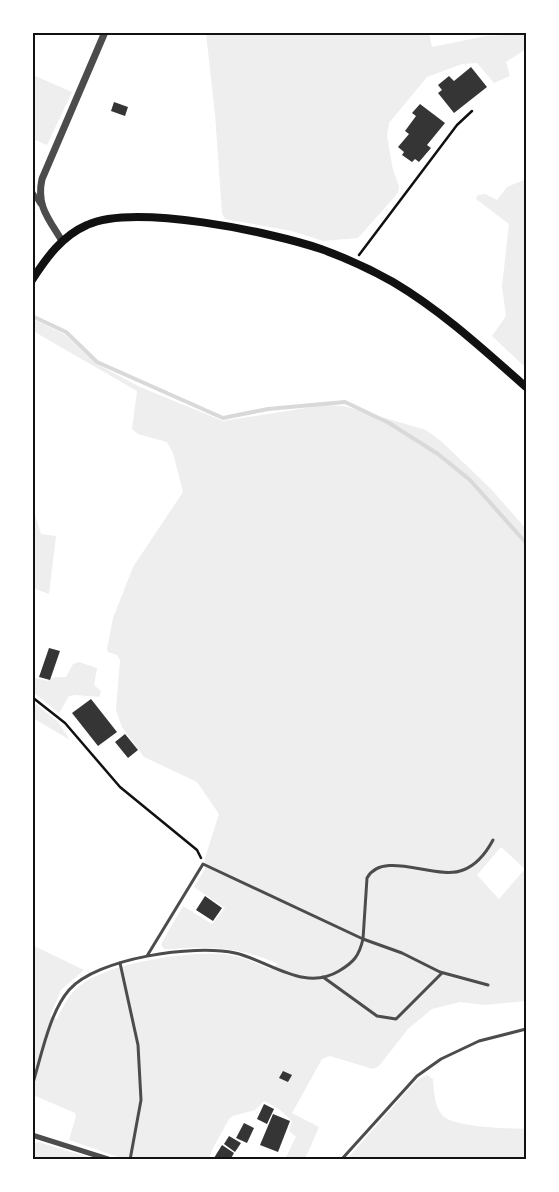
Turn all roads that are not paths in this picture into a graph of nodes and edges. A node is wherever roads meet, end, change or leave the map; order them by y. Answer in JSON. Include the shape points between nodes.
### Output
{"nodes":[{"id":1,"x":104,"y":32,"type":"edge"},
{"id":2,"x":32,"y":191,"type":"edge"},
{"id":3,"x":36,"y":203,"type":"edge"},
{"id":4,"x":62,"y":241,"type":"junction"},
{"id":5,"x":32,"y":280,"type":"edge"},
{"id":6,"x":526,"y":387,"type":"edge"},
{"id":7,"x":494,"y":840,"type":"dead end"},
{"id":8,"x":363,"y":939,"type":"junction"},
{"id":9,"x":147,"y":956,"type":"junction"},
{"id":10,"x":120,"y":963,"type":"junction"},
{"id":11,"x":442,"y":973,"type":"junction"},
{"id":12,"x":323,"y":977,"type":"junction"},
{"id":13,"x":488,"y":985,"type":"dead end"},
{"id":14,"x":526,"y":1029,"type":"edge"},
{"id":15,"x":32,"y":1086,"type":"edge"},
{"id":16,"x":32,"y":1135,"type":"edge"},
{"id":17,"x":111,"y":1160,"type":"edge"},
{"id":18,"x":130,"y":1160,"type":"edge"},
{"id":19,"x":340,"y":1160,"type":"edge"}],
"edges":[{"from":1,"to":3,"type":"street","via":[[42,179]]},
{"from":2,"to":3,"type":"street"},
{"from":3,"to":4,"type":"street"},
{"from":4,"to":5,"type":"main road"},
{"from":4,"to":6,"type":"main road","via":[[88,225],[120,216],[163,218],[298,242],[354,262],[418,298]]},
{"from":7,"to":8,"type":"lane","via":[[474,864],[463,871],[451,873],[393,865],[381,866],[370,872]]},
{"from":8,"to":9,"type":"lane","via":[[203,864]]},
{"from":8,"to":11,"type":"lane","via":[[402,952]]},
{"from":8,"to":12,"type":"lane","via":[[359,954],[352,963]]},
{"from":9,"to":10,"type":"lane"},
{"from":9,"to":12,"type":"lane","via":[[233,952],[299,977]]},
{"from":10,"to":15,"type":"lane","via":[[90,974],[62,999]]},
{"from":10,"to":18,"type":"lane","via":[[138,1045],[141,1100]]},
{"from":11,"to":12,"type":"lane","via":[[396,1019],[377,1016]]},
{"from":11,"to":13,"type":"lane"},
{"from":14,"to":19,"type":"lane","via":[[479,1041],[441,1059],[417,1076]]},
{"from":16,"to":17,"type":"street"}]}
